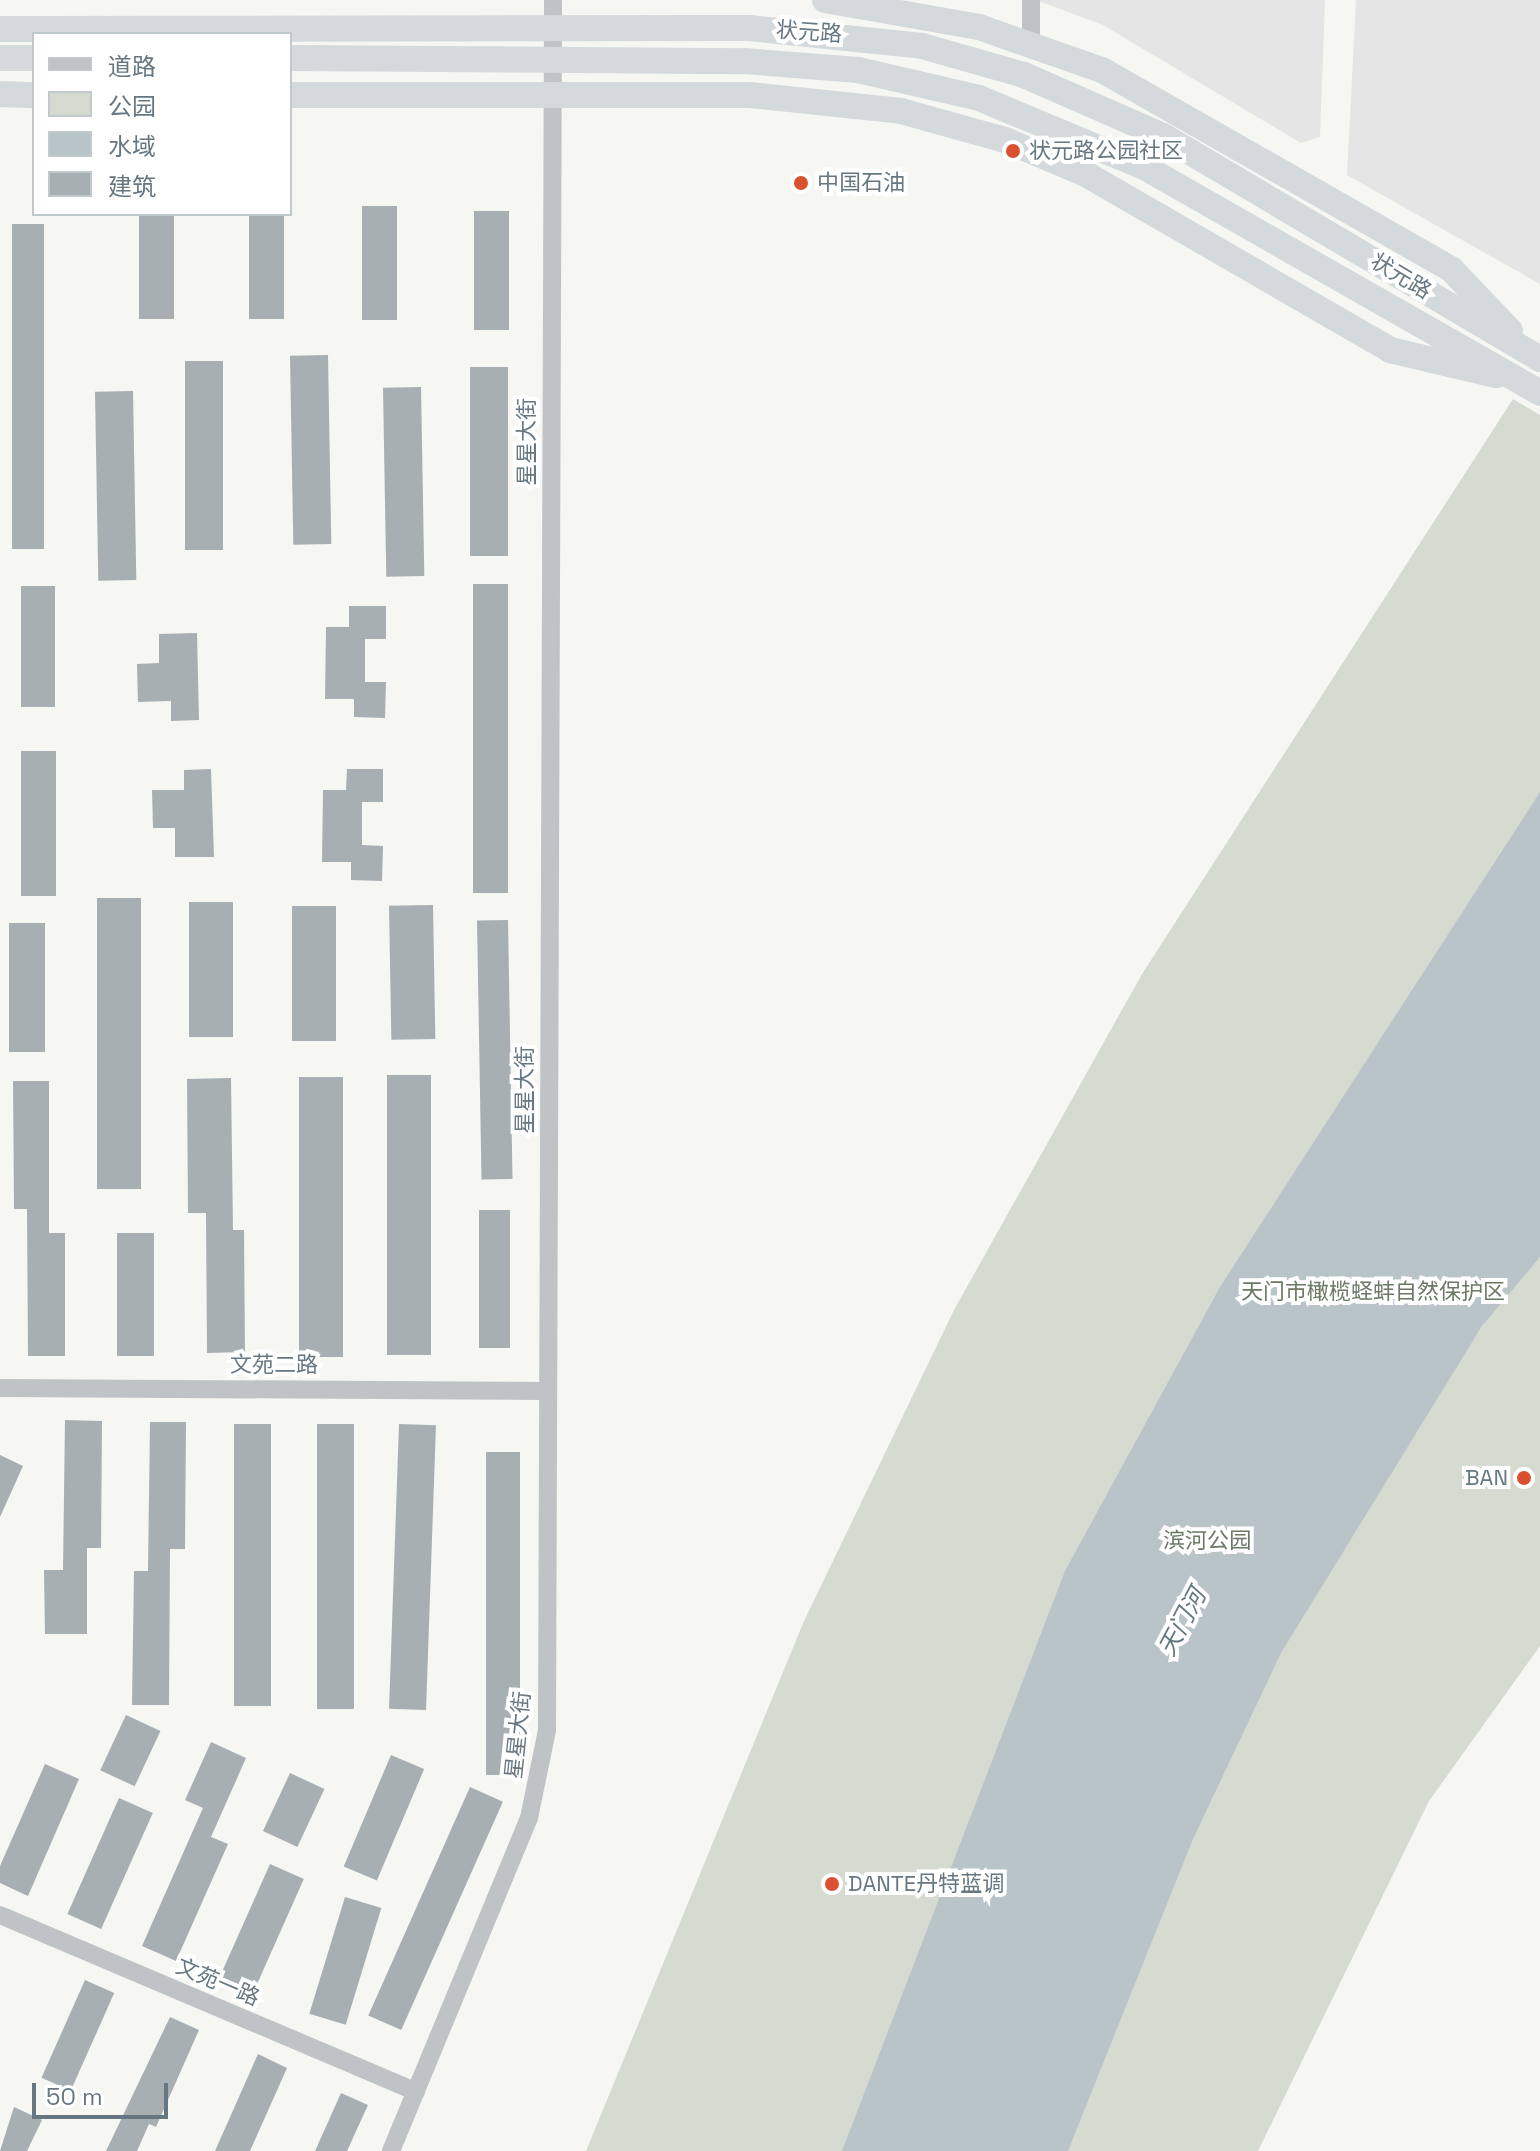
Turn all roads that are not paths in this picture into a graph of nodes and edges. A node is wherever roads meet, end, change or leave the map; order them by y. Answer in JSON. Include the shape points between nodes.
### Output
{"nodes":[{"id":1,"x":825,"y":0,"type":"edge"},
{"id":2,"x":1031,"y":0,"type":"edge"},
{"id":3,"x":888,"y":8,"type":"junction"},
{"id":4,"x":553,"y":13,"type":"edge"},
{"id":5,"x":0,"y":29,"type":"edge"},
{"id":6,"x":832,"y":33,"type":"junction"},
{"id":7,"x":1031,"y":42,"type":"junction"},
{"id":8,"x":0,"y":58,"type":"edge"},
{"id":9,"x":32,"y":58,"type":"edge"},
{"id":10,"x":292,"y":58,"type":"edge"},
{"id":11,"x":552,"y":59,"type":"junction"},
{"id":12,"x":701,"y":60,"type":"junction"},
{"id":13,"x":875,"y":74,"type":"junction"},
{"id":14,"x":552,"y":93,"type":"junction"},
{"id":15,"x":0,"y":94,"type":"edge"},
{"id":16,"x":726,"y":94,"type":"junction"},
{"id":17,"x":32,"y":95,"type":"edge"},
{"id":18,"x":292,"y":95,"type":"edge"},
{"id":19,"x":864,"y":103,"type":"junction"},
{"id":20,"x":1534,"y":355,"type":"edge"},
{"id":21,"x":1514,"y":378,"type":"junction"},
{"id":22,"x":1540,"y":393,"type":"edge"},
{"id":23,"x":0,"y":1388,"type":"edge"},
{"id":24,"x":548,"y":1391,"type":"junction"},
{"id":25,"x":0,"y":1915,"type":"edge"},
{"id":26,"x":416,"y":2092,"type":"junction"},
{"id":27,"x":391,"y":2151,"type":"edge"}],
"edges":[{"from":1,"to":3,"type":"highway"},
{"from":2,"to":7,"type":"street"},
{"from":3,"to":6,"type":"highway"},
{"from":3,"to":7,"type":"highway"},
{"from":4,"to":5,"type":"highway","name":"状元路"},
{"from":4,"to":6,"type":"highway","name":"状元路"},
{"from":4,"to":11,"type":"street","name":"星星大街"},
{"from":6,"to":20,"type":"highway","name":"状元路","via":[[971,58],[1076,95],[1209,161]]},
{"from":7,"to":20,"type":"highway","via":[[1167,103],[1429,256],[1470,288]]},
{"from":8,"to":9,"type":"highway"},
{"from":10,"to":11,"type":"highway","name":"状元路"},
{"from":11,"to":12,"type":"highway","name":"状元路"},
{"from":11,"to":14,"type":"street","name":"星星大街"},
{"from":12,"to":13,"type":"highway","name":"状元路"},
{"from":12,"to":16,"type":"highway"},
{"from":13,"to":19,"type":"highway"},
{"from":13,"to":21,"type":"highway","name":"状元路","via":[[979,98],[1087,139]]},
{"from":14,"to":16,"type":"highway"},
{"from":14,"to":18,"type":"highway"},
{"from":14,"to":24,"type":"street","name":"星星大街"},
{"from":15,"to":17,"type":"highway"},
{"from":16,"to":19,"type":"highway"},
{"from":19,"to":21,"type":"highway","via":[[1005,140],[1084,173],[1390,350]]},
{"from":21,"to":22,"type":"highway","name":"状元路"},
{"from":23,"to":24,"type":"street","name":"文苑二路"},
{"from":24,"to":26,"type":"street","name":"星星大街","via":[[543,1760],[529,1818]]},
{"from":25,"to":26,"type":"street","name":"文苑一路"},
{"from":26,"to":27,"type":"street","name":"星星大街"}]}
